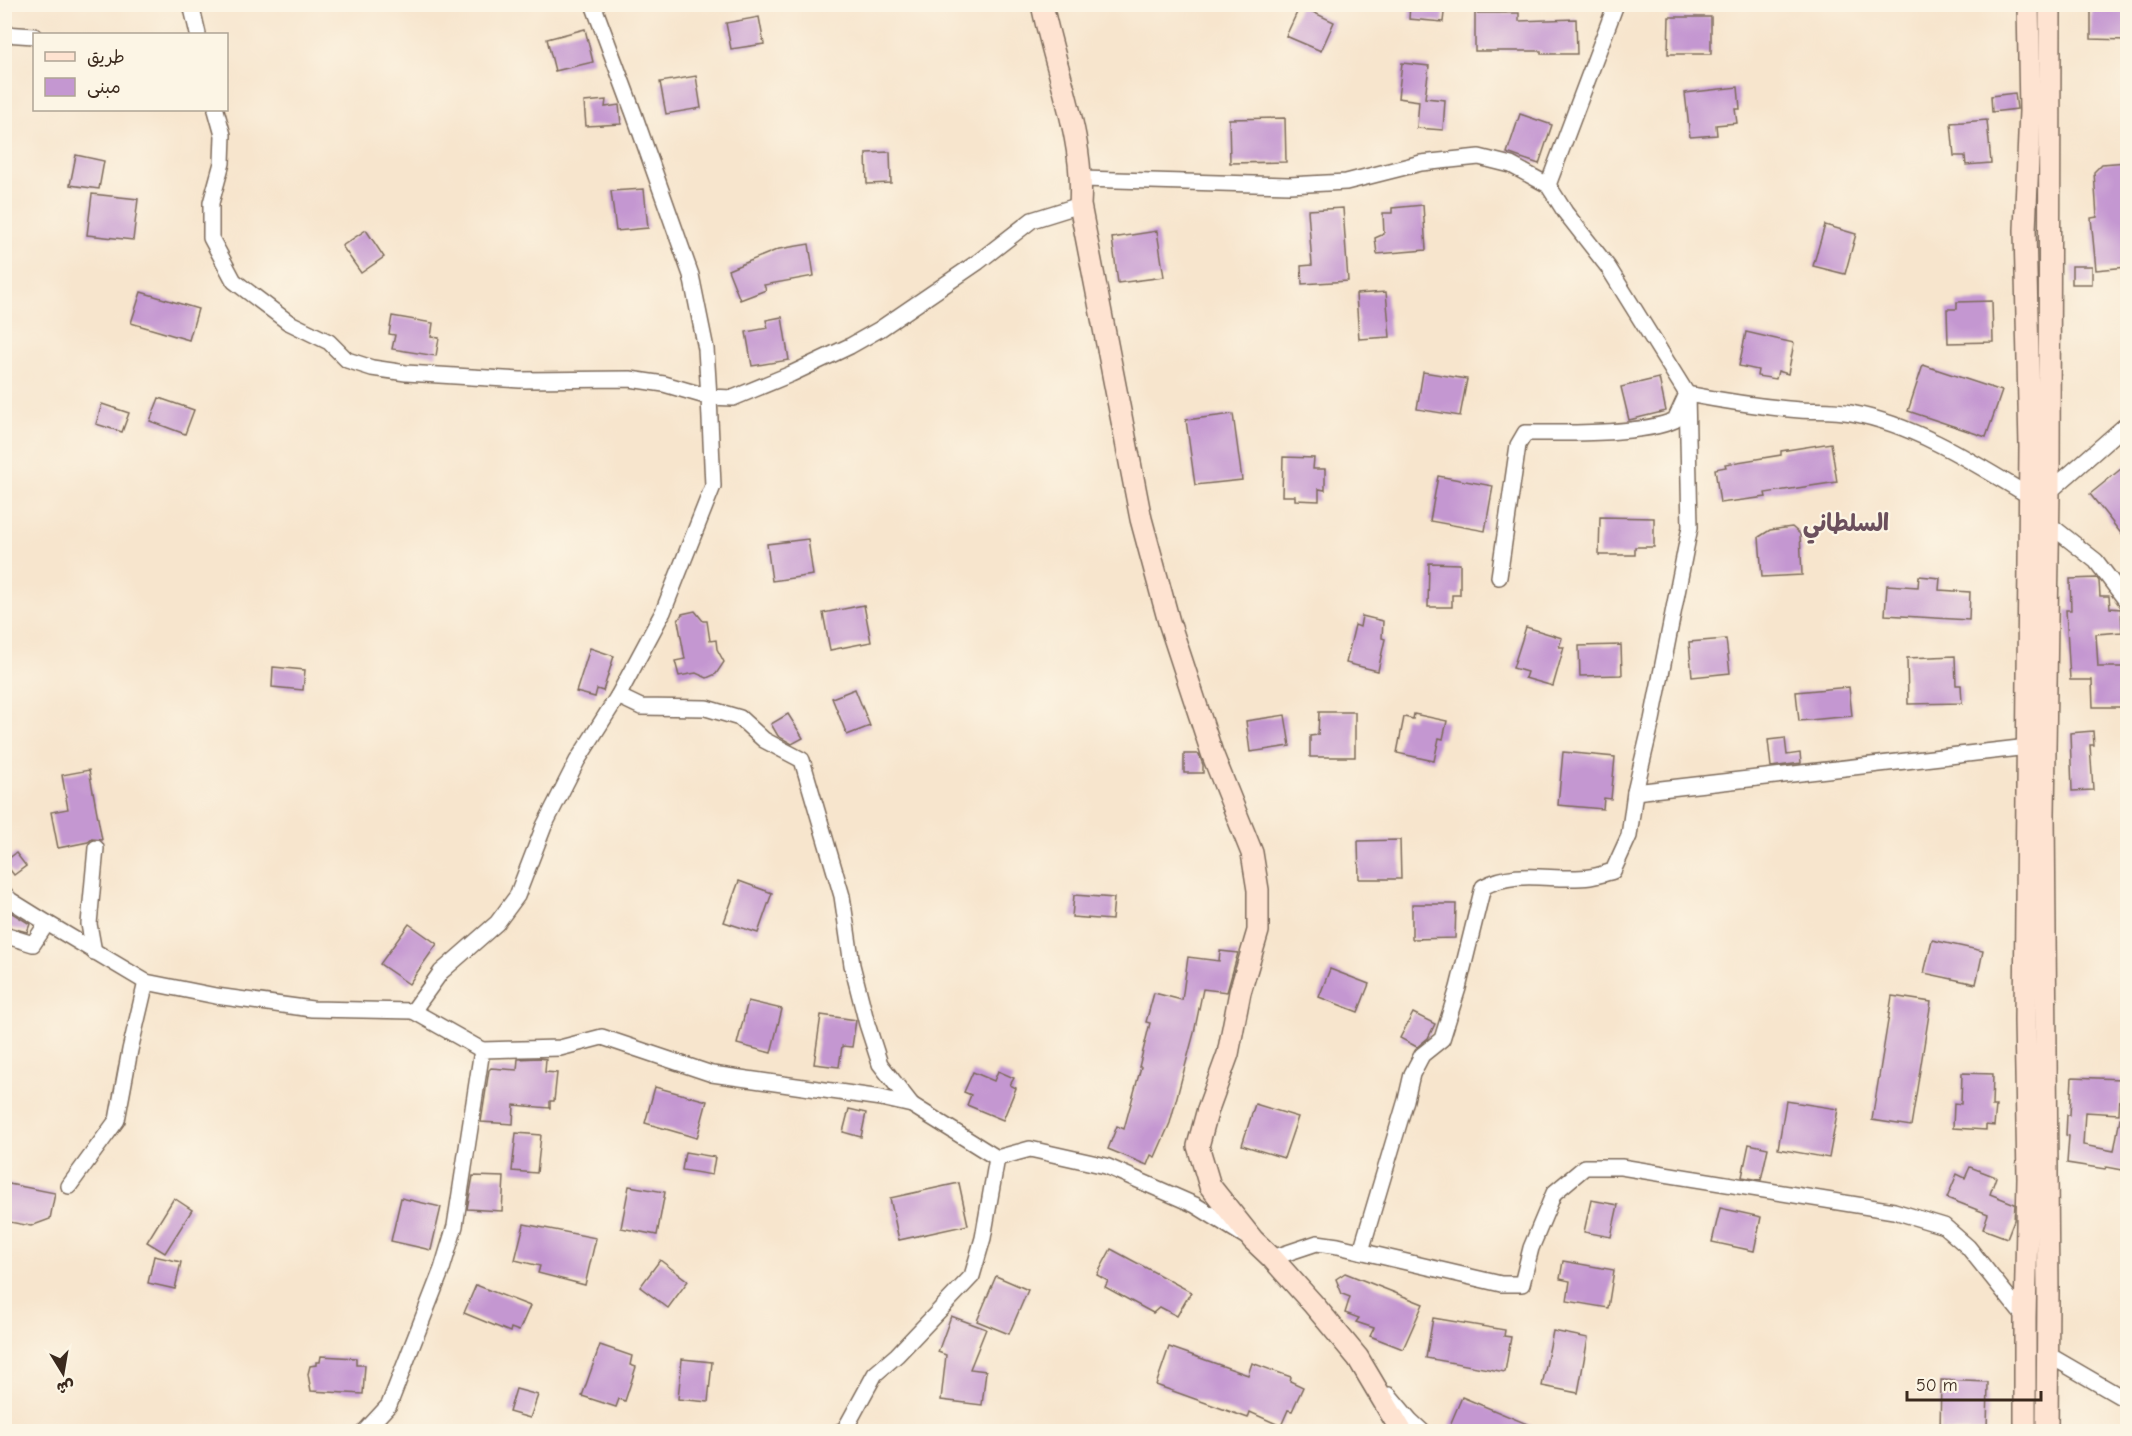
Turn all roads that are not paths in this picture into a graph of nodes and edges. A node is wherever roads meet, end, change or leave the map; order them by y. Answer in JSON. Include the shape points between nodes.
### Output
{"nodes":[{"id":1,"x":191,"y":4,"type":"edge"},
{"id":2,"x":593,"y":4,"type":"edge"},
{"id":3,"x":1042,"y":4,"type":"edge"},
{"id":4,"x":1617,"y":4,"type":"edge"},
{"id":5,"x":2028,"y":4,"type":"edge"},
{"id":6,"x":2050,"y":4,"type":"edge"},
{"id":7,"x":198,"y":33,"type":"edge"},
{"id":8,"x":4,"y":34,"type":"edge"},
{"id":9,"x":33,"y":36,"type":"edge"},
{"id":10,"x":216,"y":111,"type":"edge"},
{"id":11,"x":1082,"y":179,"type":"junction"},
{"id":12,"x":1548,"y":185,"type":"junction"},
{"id":13,"x":1080,"y":205,"type":"junction"},
{"id":14,"x":1686,"y":394,"type":"junction"},
{"id":15,"x":709,"y":397,"type":"junction"},
{"id":16,"x":2127,"y":423,"type":"edge"},
{"id":17,"x":2039,"y":494,"type":"junction"},
{"id":18,"x":2049,"y":524,"type":"junction"},
{"id":19,"x":1499,"y":577,"type":"dead end"},
{"id":20,"x":2127,"y":603,"type":"edge"},
{"id":21,"x":618,"y":696,"type":"junction"},
{"id":22,"x":2028,"y":747,"type":"junction"},
{"id":23,"x":1635,"y":792,"type":"junction"},
{"id":24,"x":96,"y":848,"type":"dead end"},
{"id":25,"x":4,"y":893,"type":"edge"},
{"id":26,"x":47,"y":923,"type":"junction"},
{"id":27,"x":4,"y":935,"type":"edge"},
{"id":28,"x":94,"y":952,"type":"junction"},
{"id":29,"x":146,"y":982,"type":"junction"},
{"id":30,"x":412,"y":1011,"type":"junction"},
{"id":31,"x":482,"y":1050,"type":"junction"},
{"id":32,"x":912,"y":1105,"type":"junction"},
{"id":33,"x":997,"y":1158,"type":"junction"},
{"id":34,"x":69,"y":1186,"type":"dead end"},
{"id":35,"x":1253,"y":1240,"type":"junction"},
{"id":36,"x":1361,"y":1251,"type":"junction"},
{"id":37,"x":1272,"y":1258,"type":"junction"},
{"id":38,"x":2025,"y":1318,"type":"junction"},
{"id":39,"x":2047,"y":1354,"type":"junction"},
{"id":40,"x":1358,"y":1358,"type":"junction"},
{"id":41,"x":2127,"y":1401,"type":"edge"},
{"id":42,"x":364,"y":1431,"type":"edge"},
{"id":43,"x":839,"y":1431,"type":"edge"},
{"id":44,"x":1402,"y":1431,"type":"edge"},
{"id":45,"x":1423,"y":1431,"type":"edge"},
{"id":46,"x":2025,"y":1431,"type":"edge"},
{"id":47,"x":2047,"y":1431,"type":"edge"}],
"edges":[{"from":1,"to":7,"type":"street"},
{"from":2,"to":15,"type":"street","via":[[691,275],[706,349]]},
{"from":3,"to":11,"type":"main road"},
{"from":4,"to":12,"type":"street"},
{"from":5,"to":17,"type":"main road","via":[[2030,111],[2025,230]]},
{"from":6,"to":17,"type":"main road"},
{"from":8,"to":9,"type":"street"},
{"from":10,"to":15,"type":"street","via":[[223,135],[222,163],[211,203],[212,238],[220,255],[234,281],[288,322],[329,342],[347,360],[406,373],[520,380],[630,379]]},
{"from":11,"to":12,"type":"street","via":[[1346,182],[1421,163],[1479,157],[1510,165]]},
{"from":11,"to":13,"type":"main road"},
{"from":12,"to":14,"type":"street","via":[[1608,267]]},
{"from":13,"to":15,"type":"street","via":[[1032,220],[978,262],[850,346],[733,398]]},
{"from":13,"to":35,"type":"main road","via":[[1141,519],[1169,622],[1212,753],[1252,853],[1258,931],[1240,992],[1228,1054],[1198,1146],[1210,1186]]},
{"from":14,"to":17,"type":"street","via":[[1734,403],[1850,413],[1889,424],[1947,447]]},
{"from":14,"to":19,"type":"street","via":[[1675,420],[1663,425],[1525,433],[1518,444]]},
{"from":14,"to":23,"type":"street","via":[[1690,527]]},
{"from":15,"to":21,"type":"street","via":[[713,486],[663,612]]},
{"from":16,"to":17,"type":"street"},
{"from":17,"to":18,"type":"main road"},
{"from":17,"to":22,"type":"main road"},
{"from":18,"to":20,"type":"street","via":[[2096,561]]},
{"from":18,"to":39,"type":"main road","via":[[2044,814]]},
{"from":21,"to":30,"type":"street","via":[[558,798],[517,896],[497,923],[441,972]]},
{"from":21,"to":32,"type":"street","via":[[641,707],[706,708],[740,718],[764,740],[802,759],[842,896],[852,965],[867,1024],[880,1064]]},
{"from":22,"to":23,"type":"street"},
{"from":22,"to":38,"type":"main road"},
{"from":23,"to":36,"type":"street","via":[[1629,836],[1613,871],[1590,877],[1498,879],[1483,887],[1442,1039],[1422,1055],[1412,1074]]},
{"from":24,"to":28,"type":"street","via":[[89,924]]},
{"from":25,"to":26,"type":"street"},
{"from":26,"to":27,"type":"street","via":[[33,944]]},
{"from":26,"to":28,"type":"street"},
{"from":28,"to":29,"type":"street"},
{"from":29,"to":30,"type":"street","via":[[312,1009]]},
{"from":29,"to":34,"type":"street","via":[[117,1120]]},
{"from":30,"to":31,"type":"street"},
{"from":31,"to":32,"type":"street","via":[[560,1048],[602,1037],[712,1074]]},
{"from":31,"to":42,"type":"street","via":[[455,1226],[442,1269],[389,1405]]},
{"from":32,"to":33,"type":"street"},
{"from":33,"to":35,"type":"street","via":[[1030,1149],[1106,1166],[1195,1205]]},
{"from":33,"to":43,"type":"street","via":[[972,1276],[875,1374],[845,1429]]},
{"from":35,"to":37,"type":"main road"},
{"from":36,"to":37,"type":"street","via":[[1317,1244]]},
{"from":36,"to":38,"type":"street","via":[[1501,1284],[1522,1284],[1554,1193],[1585,1167],[1621,1167],[1894,1211],[1944,1226],[1968,1247]]},
{"from":37,"to":40,"type":"main road"},
{"from":38,"to":46,"type":"main road"},
{"from":39,"to":41,"type":"street"},
{"from":39,"to":47,"type":"main road"},
{"from":40,"to":44,"type":"main road"},
{"from":40,"to":45,"type":"street"}]}
